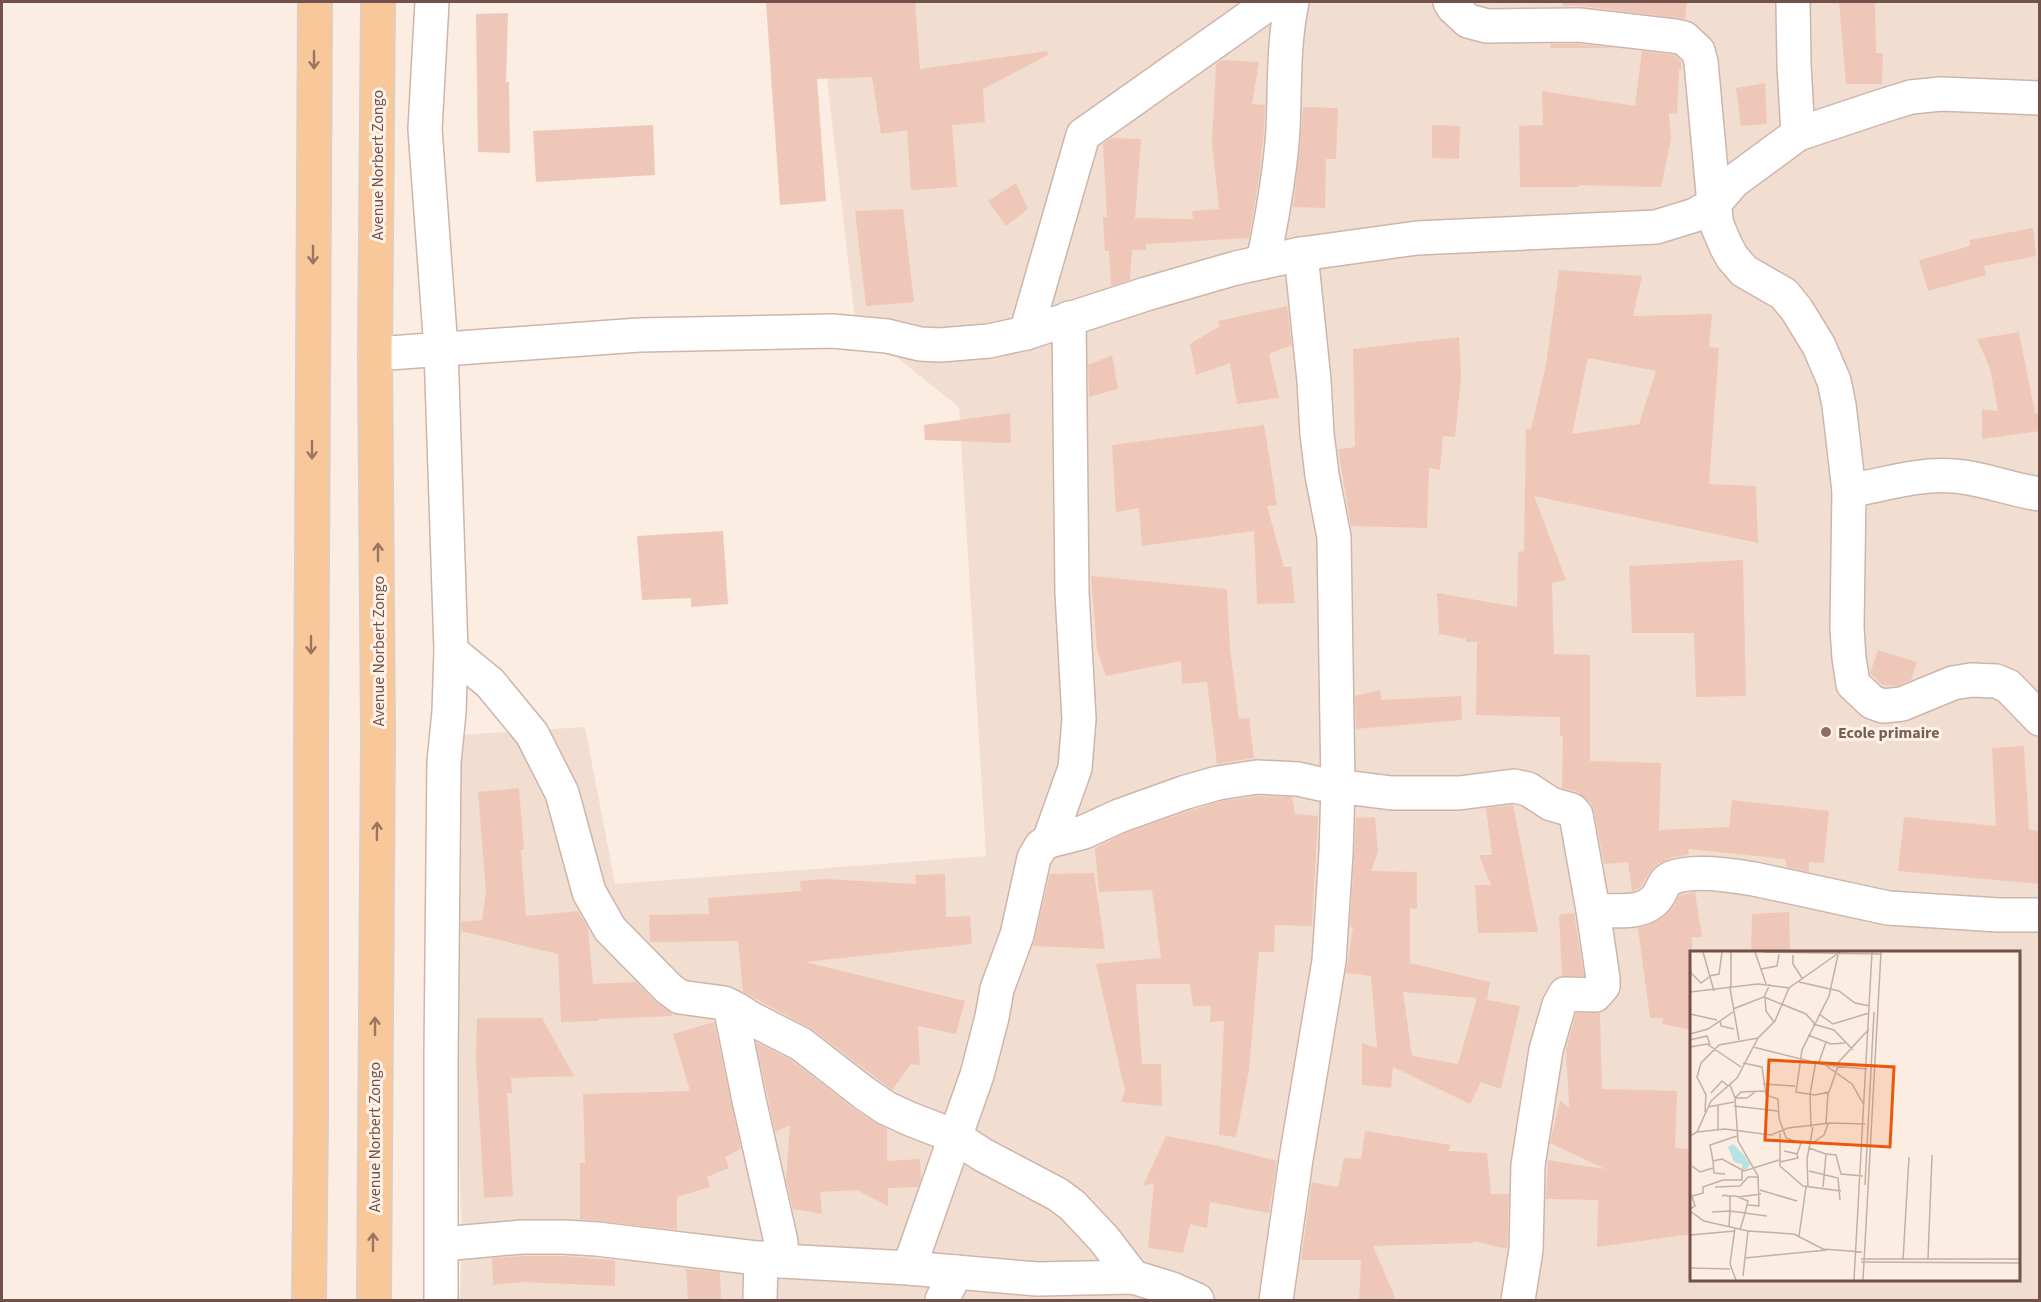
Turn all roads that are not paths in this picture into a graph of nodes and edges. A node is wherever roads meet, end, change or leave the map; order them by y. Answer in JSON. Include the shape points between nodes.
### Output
{"nodes":[{"id":1,"x":315,"y":2,"type":"edge"},
{"id":2,"x":378,"y":2,"type":"edge"},
{"id":3,"x":432,"y":2,"type":"edge"},
{"id":4,"x":1271,"y":2,"type":"edge"},
{"id":5,"x":1292,"y":2,"type":"edge"},
{"id":6,"x":1450,"y":2,"type":"edge"},
{"id":7,"x":1793,"y":2,"type":"edge"},
{"id":8,"x":2040,"y":98,"type":"edge"},
{"id":9,"x":1798,"y":135,"type":"junction"},
{"id":10,"x":1714,"y":204,"type":"junction"},
{"id":11,"x":1301,"y":254,"type":"junction"},
{"id":12,"x":1263,"y":262,"type":"junction"},
{"id":13,"x":1069,"y":318,"type":"junction"},
{"id":14,"x":1026,"y":333,"type":"junction"},
{"id":15,"x":441,"y":349,"type":"junction"},
{"id":16,"x":375,"y":354,"type":"junction"},
{"id":17,"x":1849,"y":492,"type":"junction"},
{"id":18,"x":2040,"y":494,"type":"edge"},
{"id":19,"x":451,"y":651,"type":"junction"},
{"id":20,"x":2040,"y":719,"type":"edge"},
{"id":21,"x":1338,"y":787,"type":"junction"},
{"id":22,"x":1049,"y":842,"type":"junction"},
{"id":23,"x":1593,"y":910,"type":"junction"},
{"id":24,"x":2040,"y":915,"type":"edge"},
{"id":25,"x":730,"y":1006,"type":"junction"},
{"id":26,"x":954,"y":1136,"type":"junction"},
{"id":27,"x":442,"y":1244,"type":"junction"},
{"id":28,"x":771,"y":1260,"type":"junction"},
{"id":29,"x":909,"y":1268,"type":"junction"},
{"id":30,"x":1133,"y":1277,"type":"junction"},
{"id":31,"x":949,"y":1286,"type":"edge"},
{"id":32,"x":309,"y":1300,"type":"edge"},
{"id":33,"x":374,"y":1300,"type":"edge"},
{"id":34,"x":441,"y":1300,"type":"edge"},
{"id":35,"x":760,"y":1300,"type":"edge"},
{"id":36,"x":1197,"y":1300,"type":"edge"},
{"id":37,"x":1276,"y":1300,"type":"edge"},
{"id":38,"x":1518,"y":1300,"type":"edge"}],
"edges":[{"from":1,"to":32,"type":"main road","one_way":true},
{"from":2,"to":16,"type":"main road","name":"Avenue Norbert Zongo"},
{"from":3,"to":15,"type":"street","via":[[425,129]]},
{"from":4,"to":14,"type":"street","via":[[1083,135]]},
{"from":5,"to":12,"type":"street","via":[[1287,25],[1281,152]]},
{"from":6,"to":10,"type":"street","via":[[1468,21],[1487,26],[1579,26],[1684,38],[1698,51],[1701,62]]},
{"from":7,"to":9,"type":"street"},
{"from":8,"to":9,"type":"street","via":[[1941,94],[1911,97]]},
{"from":9,"to":10,"type":"street","via":[[1734,181]]},
{"from":10,"to":11,"type":"street","via":[[1695,215],[1656,227],[1417,238]]},
{"from":10,"to":17,"type":"street","via":[[1717,225],[1737,264],[1784,294],[1819,346],[1839,405]]},
{"from":11,"to":12,"type":"street"},
{"from":11,"to":21,"type":"street","via":[[1320,455],[1334,537]]},
{"from":12,"to":13,"type":"street"},
{"from":13,"to":14,"type":"street"},
{"from":13,"to":22,"type":"street","via":[[1072,592],[1079,719],[1074,768]]},
{"from":14,"to":15,"type":"street","via":[[940,345],[832,330],[639,335]]},
{"from":15,"to":16,"type":"street"},
{"from":15,"to":19,"type":"street"},
{"from":33,"to":16,"type":"main road","name":"Avenue Norbert Zongo","one_way":true,"via":[[378,735]]},
{"from":17,"to":18,"type":"street","via":[[1902,480],[1952,475]]},
{"from":17,"to":20,"type":"street","via":[[1847,627],[1853,684],[1872,702],[1883,706],[1902,704],[1953,683],[1996,681],[2008,686]]},
{"from":19,"to":25,"type":"street","via":[[490,682],[532,734],[562,793],[589,892],[610,929],[673,993]]},
{"from":19,"to":27,"type":"street","via":[[444,762]]},
{"from":21,"to":22,"type":"street","via":[[1282,777],[1218,783]]},
{"from":21,"to":23,"type":"street","via":[[1392,793],[1459,793],[1514,786],[1572,810]]},
{"from":21,"to":37,"type":"street","via":[[1329,962]]},
{"from":22,"to":26,"type":"street","via":[[1041,846],[1034,858],[1017,935],[997,989],[977,1075]]},
{"from":23,"to":24,"type":"street","via":[[1635,910],[1647,906],[1669,879],[1694,874],[1732,875],[1888,908]]},
{"from":23,"to":38,"type":"street","via":[[1603,986],[1595,995],[1565,994],[1546,1050],[1528,1165],[1526,1250]]},
{"from":25,"to":26,"type":"street","via":[[801,1044],[886,1108]]},
{"from":25,"to":28,"type":"street","via":[[781,1242]]},
{"from":26,"to":29,"type":"street"},
{"from":26,"to":30,"type":"street","via":[[1072,1205]]},
{"from":27,"to":28,"type":"street","via":[[564,1237]]},
{"from":27,"to":34,"type":"street"},
{"from":28,"to":29,"type":"street"},
{"from":28,"to":35,"type":"street"},
{"from":29,"to":31,"type":"street"},
{"from":30,"to":31,"type":"street"},
{"from":30,"to":36,"type":"street"}]}
